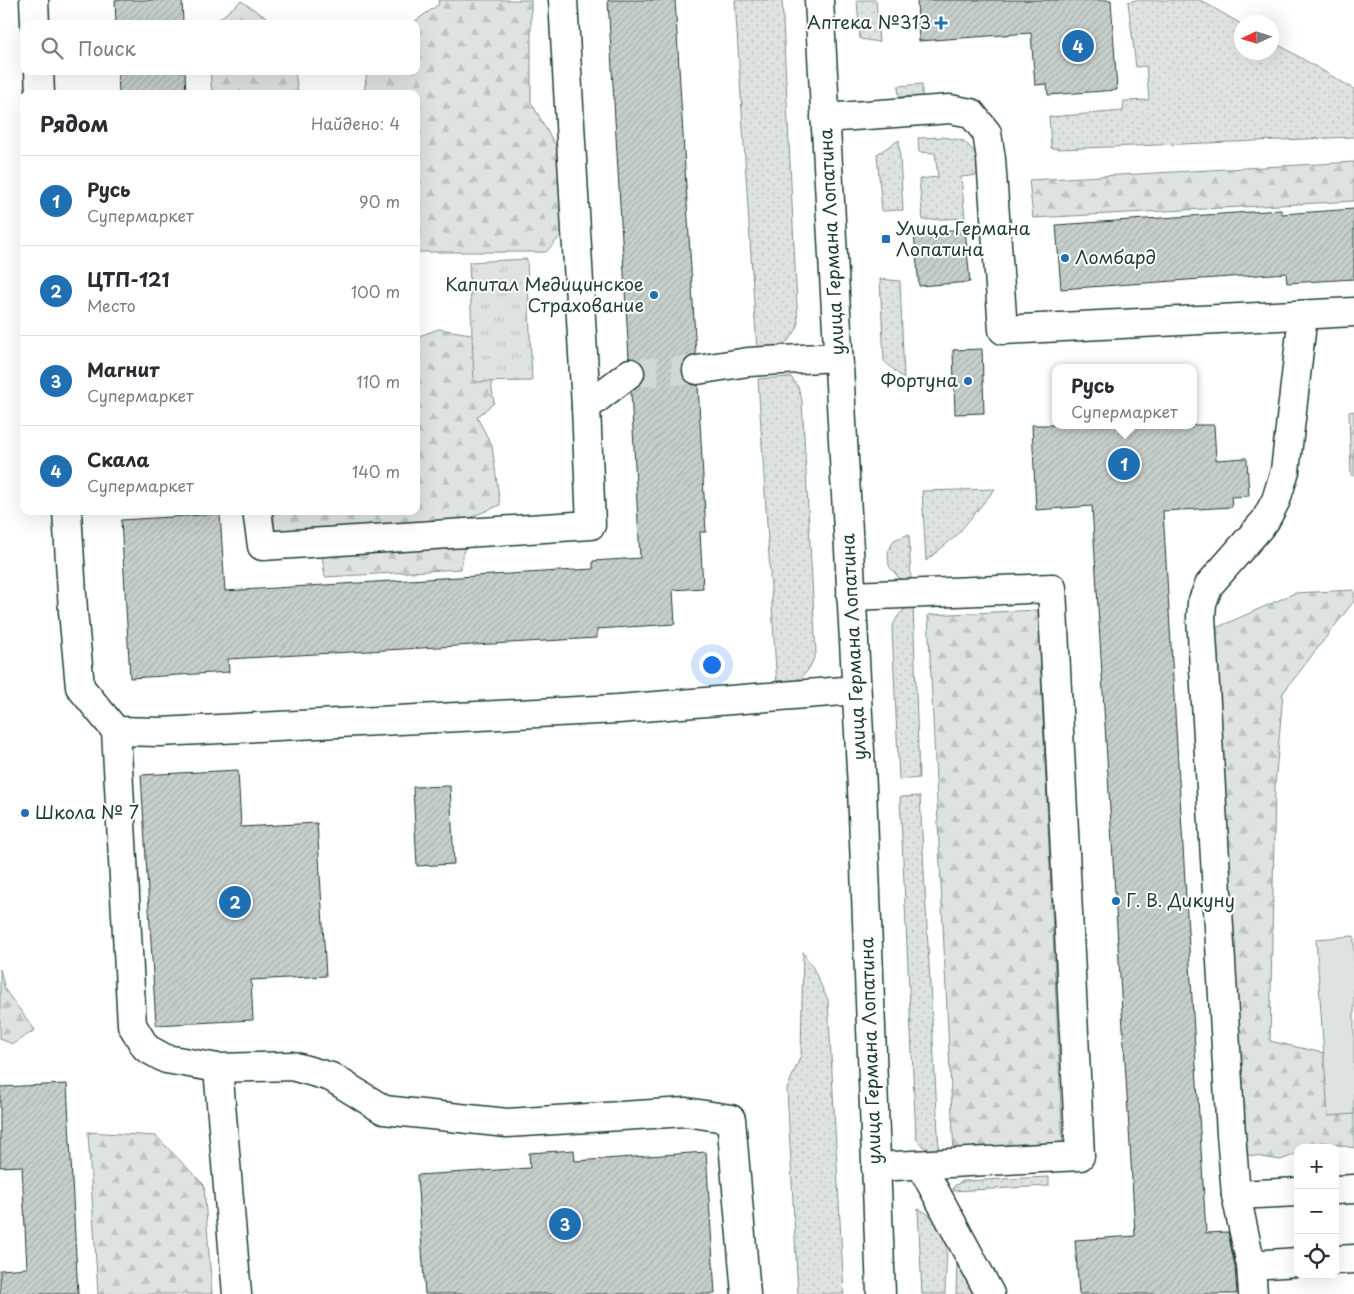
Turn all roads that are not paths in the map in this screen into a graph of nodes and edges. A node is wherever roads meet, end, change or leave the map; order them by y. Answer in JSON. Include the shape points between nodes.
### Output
{"nodes":[{"id":1,"x":34,"y":0,"type":"edge"},
{"id":2,"x":563,"y":0,"type":"edge"},
{"id":3,"x":819,"y":0,"type":"edge"},
{"id":4,"x":36,"y":20,"type":"edge"},
{"id":5,"x":38,"y":75,"type":"edge"},
{"id":6,"x":40,"y":90,"type":"edge"},
{"id":7,"x":825,"y":118,"type":"junction"},
{"id":8,"x":1354,"y":312,"type":"edge"},
{"id":9,"x":1303,"y":315,"type":"junction"},
{"id":10,"x":838,"y":357,"type":"junction"},
{"id":11,"x":697,"y":370,"type":"tunnel mouth"},
{"id":12,"x":630,"y":373,"type":"tunnel mouth"},
{"id":13,"x":586,"y":407,"type":"junction"},
{"id":14,"x":67,"y":515,"type":"edge"},
{"id":15,"x":258,"y":515,"type":"edge"},
{"id":16,"x":851,"y":596,"type":"junction"},
{"id":17,"x":856,"y":690,"type":"junction"},
{"id":18,"x":116,"y":731,"type":"junction"},
{"id":19,"x":218,"y":1068,"type":"junction"},
{"id":20,"x":921,"y":1165,"type":"junction"},
{"id":21,"x":876,"y":1167,"type":"junction"},
{"id":22,"x":1354,"y":1189,"type":"edge"},
{"id":23,"x":1339,"y":1190,"type":"edge"},
{"id":24,"x":1294,"y":1192,"type":"edge"},
{"id":25,"x":1236,"y":1195,"type":"junction"},
{"id":26,"x":1354,"y":1259,"type":"edge"},
{"id":27,"x":1339,"y":1260,"type":"edge"},
{"id":28,"x":1294,"y":1262,"type":"edge"},
{"id":29,"x":1251,"y":1265,"type":"junction"},
{"id":30,"x":237,"y":1294,"type":"edge"},
{"id":31,"x":746,"y":1294,"type":"edge"},
{"id":32,"x":881,"y":1294,"type":"edge"},
{"id":33,"x":990,"y":1294,"type":"edge"},
{"id":34,"x":1253,"y":1294,"type":"edge"}],
"edges":[{"from":1,"to":4,"type":"street"},
{"from":2,"to":13,"type":"street"},
{"from":3,"to":7,"type":"street","name":"улица Германа Лопатина"},
{"from":5,"to":6,"type":"street"},
{"from":7,"to":9,"type":"street","via":[[950,109],[971,112],[987,133],[991,159],[1003,330]]},
{"from":7,"to":10,"type":"street","name":"улица Германа Лопатина"},
{"from":8,"to":9,"type":"street"},
{"from":9,"to":25,"type":"street","via":[[1285,471],[1276,500],[1265,521],[1209,585],[1202,602]]},
{"from":10,"to":11,"type":"street","via":[[748,362]]},
{"from":10,"to":16,"type":"street","name":"улица Германа Лопатина"},
{"from":12,"to":13,"type":"street"},
{"from":13,"to":15,"type":"street","via":[[591,525],[262,546]]},
{"from":14,"to":18,"type":"street","via":[[80,687]]},
{"from":16,"to":17,"type":"street","name":"улица Германа Лопатина"},
{"from":16,"to":20,"type":"street","via":[[1052,588],[1080,1156]]},
{"from":17,"to":18,"type":"street","via":[[618,709]]},
{"from":17,"to":21,"type":"street","name":"улица Германа Лопатина"},
{"from":18,"to":19,"type":"street","via":[[132,1025],[146,1048],[166,1059]]},
{"from":19,"to":30,"type":"street"},
{"from":19,"to":31,"type":"street","via":[[292,1066],[331,1077],[384,1110],[507,1123],[686,1112],[731,1119]]},
{"from":20,"to":21,"type":"street"},
{"from":20,"to":33,"type":"street"},
{"from":21,"to":32,"type":"street","name":"улица Германа Лопатина"},
{"from":22,"to":23,"type":"street"},
{"from":24,"to":25,"type":"street"},
{"from":25,"to":29,"type":"street"},
{"from":26,"to":27,"type":"street"},
{"from":28,"to":29,"type":"street"},
{"from":29,"to":34,"type":"street"}]}
